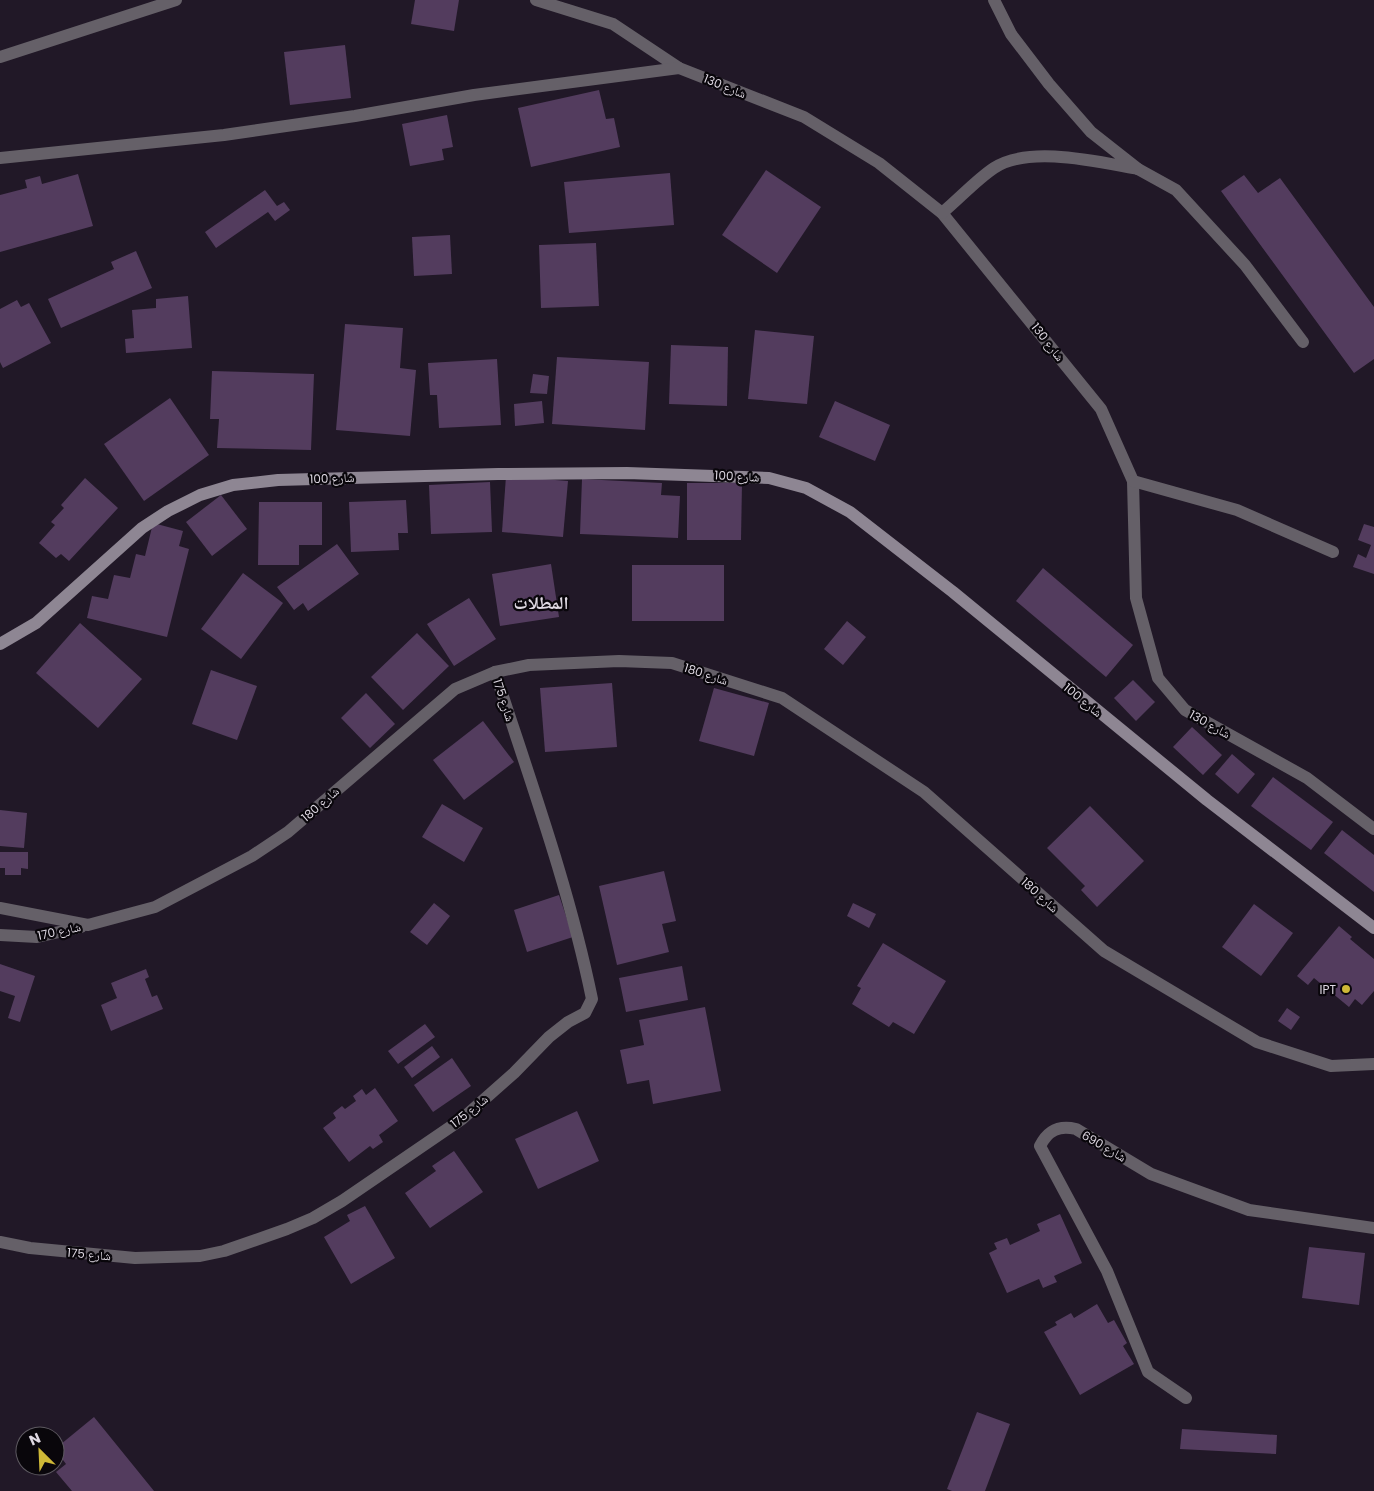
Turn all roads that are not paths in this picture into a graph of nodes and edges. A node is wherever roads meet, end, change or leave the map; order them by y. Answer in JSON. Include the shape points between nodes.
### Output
{"nodes":[{"id":1,"x":176,"y":0,"type":"edge"},
{"id":2,"x":536,"y":0,"type":"edge"},
{"id":3,"x":994,"y":0,"type":"edge"},
{"id":4,"x":0,"y":57,"type":"edge"},
{"id":5,"x":679,"y":68,"type":"junction"},
{"id":6,"x":0,"y":158,"type":"edge"},
{"id":7,"x":1138,"y":169,"type":"junction"},
{"id":8,"x":942,"y":214,"type":"junction"},
{"id":9,"x":1303,"y":342,"type":"dead end"},
{"id":10,"x":1134,"y":481,"type":"junction"},
{"id":11,"x":1333,"y":552,"type":"dead end"},
{"id":12,"x":0,"y":644,"type":"edge"},
{"id":13,"x":495,"y":672,"type":"junction"},
{"id":14,"x":1374,"y":829,"type":"edge"},
{"id":15,"x":0,"y":908,"type":"edge"},
{"id":16,"x":88,"y":925,"type":"junction"},
{"id":17,"x":1374,"y":928,"type":"edge"},
{"id":18,"x":0,"y":934,"type":"edge"},
{"id":19,"x":1374,"y":1064,"type":"edge"},
{"id":20,"x":1374,"y":1228,"type":"edge"},
{"id":21,"x":0,"y":1242,"type":"edge"},
{"id":22,"x":1186,"y":1398,"type":"dead end"}],
"edges":[{"from":1,"to":4,"type":"street"},
{"from":2,"to":5,"type":"street","name":"شارع 130","via":[[613,24]]},
{"from":3,"to":7,"type":"street","via":[[1011,34],[1049,84],[1091,132]]},
{"from":5,"to":6,"type":"street","via":[[474,95],[224,135]]},
{"from":5,"to":8,"type":"street","name":"شارع 130","via":[[804,117],[879,163]]},
{"from":7,"to":8,"type":"street","via":[[1031,155],[995,167]]},
{"from":7,"to":9,"type":"street","via":[[1176,190],[1245,265]]},
{"from":8,"to":10,"type":"street","name":"شارع 130","via":[[1101,409]]},
{"from":10,"to":11,"type":"street","via":[[1237,510]]},
{"from":10,"to":14,"type":"street","name":"شارع 130","via":[[1136,598],[1158,678],[1185,710],[1307,778]]},
{"from":12,"to":17,"type":"main road","name":"شارع 100","via":[[36,623],[142,528],[200,495],[233,486],[288,480],[498,474],[627,473],[769,478],[806,488],[850,512],[953,592],[1206,800]]},
{"from":13,"to":16,"type":"street","name":"شارع 180","via":[[455,689],[288,832],[252,856],[155,907]]},
{"from":13,"to":19,"type":"street","name":"شارع 180","via":[[528,666],[664,662],[782,698],[924,792],[1104,951],[1257,1042],[1331,1066]]},
{"from":13,"to":21,"type":"street","name":"شارع 175","via":[[580,940],[592,999],[585,1013],[549,1037],[462,1119],[342,1201],[313,1218],[266,1237],[200,1256],[135,1258]]},
{"from":15,"to":16,"type":"street","name":"شارع 180"},
{"from":16,"to":18,"type":"street","name":"شارع 170","via":[[37,937]]},
{"from":20,"to":22,"type":"street","name":"شارع 690","via":[[1249,1210],[1151,1174],[1076,1129],[1065,1126],[1054,1129],[1045,1137],[1040,1146],[1106,1271],[1148,1372]]}]}
